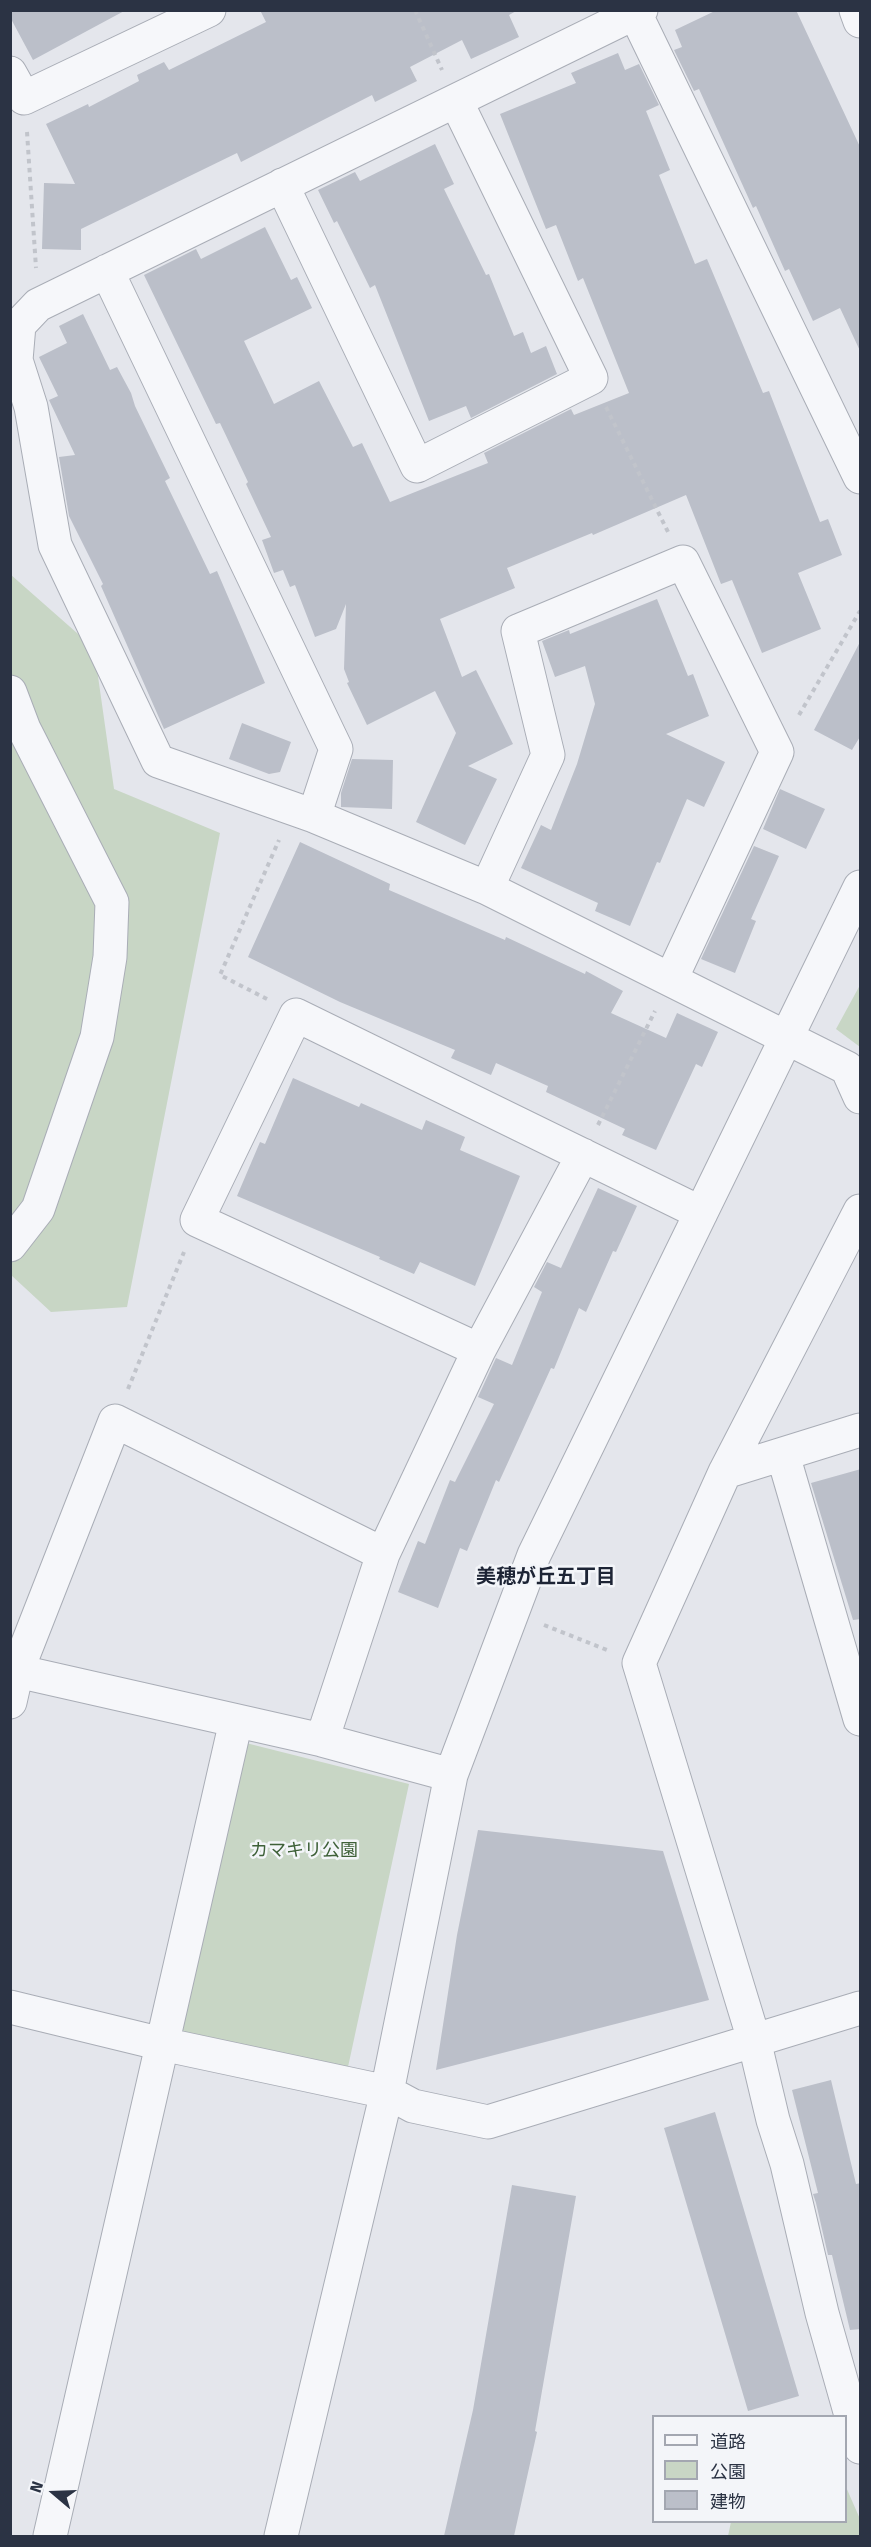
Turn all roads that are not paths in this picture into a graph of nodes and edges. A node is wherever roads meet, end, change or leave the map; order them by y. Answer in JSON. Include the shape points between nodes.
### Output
{"nodes":[{"id":1,"x":856,"y":10,"type":"edge"},
{"id":2,"x":200,"y":12,"type":"edge"},
{"id":3,"x":638,"y":12,"type":"edge"},
{"id":4,"x":861,"y":21,"type":"edge"},
{"id":5,"x":17,"y":85,"type":"edge"},
{"id":6,"x":456,"y":100,"type":"junction"},
{"id":7,"x":282,"y":185,"type":"junction"},
{"id":8,"x":107,"y":271,"type":"junction"},
{"id":9,"x":861,"y":477,"type":"edge"},
{"id":10,"x":10,"y":692,"type":"edge"},
{"id":11,"x":303,"y":813,"type":"junction"},
{"id":12,"x":861,"y":887,"type":"edge"},
{"id":13,"x":487,"y":888,"type":"junction"},
{"id":14,"x":671,"y":979,"type":"junction"},
{"id":15,"x":786,"y":1037,"type":"junction"},
{"id":16,"x":861,"y":1097,"type":"edge"},
{"id":17,"x":583,"y":1155,"type":"junction"},
{"id":18,"x":861,"y":1211,"type":"edge"},
{"id":19,"x":701,"y":1213,"type":"junction"},
{"id":20,"x":10,"y":1245,"type":"edge"},
{"id":21,"x":479,"y":1350,"type":"junction"},
{"id":22,"x":861,"y":1430,"type":"edge"},
{"id":23,"x":783,"y":1455,"type":"junction"},
{"id":24,"x":725,"y":1472,"type":"junction"},
{"id":25,"x":382,"y":1554,"type":"junction"},
{"id":26,"x":13,"y":1679,"type":"edge"},
{"id":27,"x":861,"y":1719,"type":"edge"},
{"id":28,"x":236,"y":1721,"type":"junction"},
{"id":29,"x":322,"y":1740,"type":"junction"},
{"id":30,"x":451,"y":1775,"type":"junction"},
{"id":31,"x":10,"y":2007,"type":"edge"},
{"id":32,"x":861,"y":2008,"type":"edge"},
{"id":33,"x":754,"y":2040,"type":"junction"},
{"id":34,"x":162,"y":2044,"type":"junction"},
{"id":35,"x":387,"y":2092,"type":"junction"},
{"id":36,"x":861,"y":2447,"type":"edge"},
{"id":37,"x":50,"y":2536,"type":"edge"},
{"id":38,"x":281,"y":2536,"type":"edge"}],
"edges":[{"from":1,"to":4,"type":"street"},
{"from":2,"to":5,"type":"street"},
{"from":3,"to":6,"type":"street"},
{"from":3,"to":9,"type":"street"},
{"from":6,"to":7,"type":"street"},
{"from":6,"to":7,"type":"street","via":[[591,378],[417,466]]},
{"from":7,"to":8,"type":"street"},
{"from":8,"to":11,"type":"street","via":[[336,749]]},
{"from":8,"to":11,"type":"street","via":[[38,305],[19,325],[16,360],[32,407],[55,545],[158,761]]},
{"from":10,"to":20,"type":"street","via":[[24,729],[112,902],[110,957],[97,1037],[38,1209]]},
{"from":11,"to":13,"type":"street"},
{"from":12,"to":15,"type":"street"},
{"from":13,"to":14,"type":"street"},
{"from":13,"to":14,"type":"street","via":[[548,755],[518,631],[683,562],[777,752]]},
{"from":14,"to":15,"type":"street"},
{"from":15,"to":16,"type":"street","via":[[847,1068]]},
{"from":15,"to":19,"type":"street"},
{"from":17,"to":19,"type":"street"},
{"from":17,"to":21,"type":"street"},
{"from":17,"to":21,"type":"street","via":[[296,1015],[197,1220]]},
{"from":18,"to":24,"type":"street"},
{"from":19,"to":30,"type":"street","via":[[534,1555]]},
{"from":21,"to":25,"type":"street"},
{"from":22,"to":23,"type":"street"},
{"from":23,"to":24,"type":"street"},
{"from":23,"to":27,"type":"street"},
{"from":24,"to":33,"type":"street","via":[[639,1663]]},
{"from":25,"to":26,"type":"street","via":[[115,1421]]},
{"from":25,"to":29,"type":"street"},
{"from":26,"to":28,"type":"street"},
{"from":28,"to":29,"type":"street"},
{"from":28,"to":34,"type":"street"},
{"from":29,"to":30,"type":"street"},
{"from":30,"to":35,"type":"street"},
{"from":31,"to":34,"type":"street"},
{"from":32,"to":33,"type":"street"},
{"from":33,"to":35,"type":"street","via":[[488,2122],[413,2106]]},
{"from":33,"to":36,"type":"street","via":[[822,2313]]},
{"from":34,"to":35,"type":"street"},
{"from":34,"to":37,"type":"street"},
{"from":35,"to":38,"type":"street"}]}
